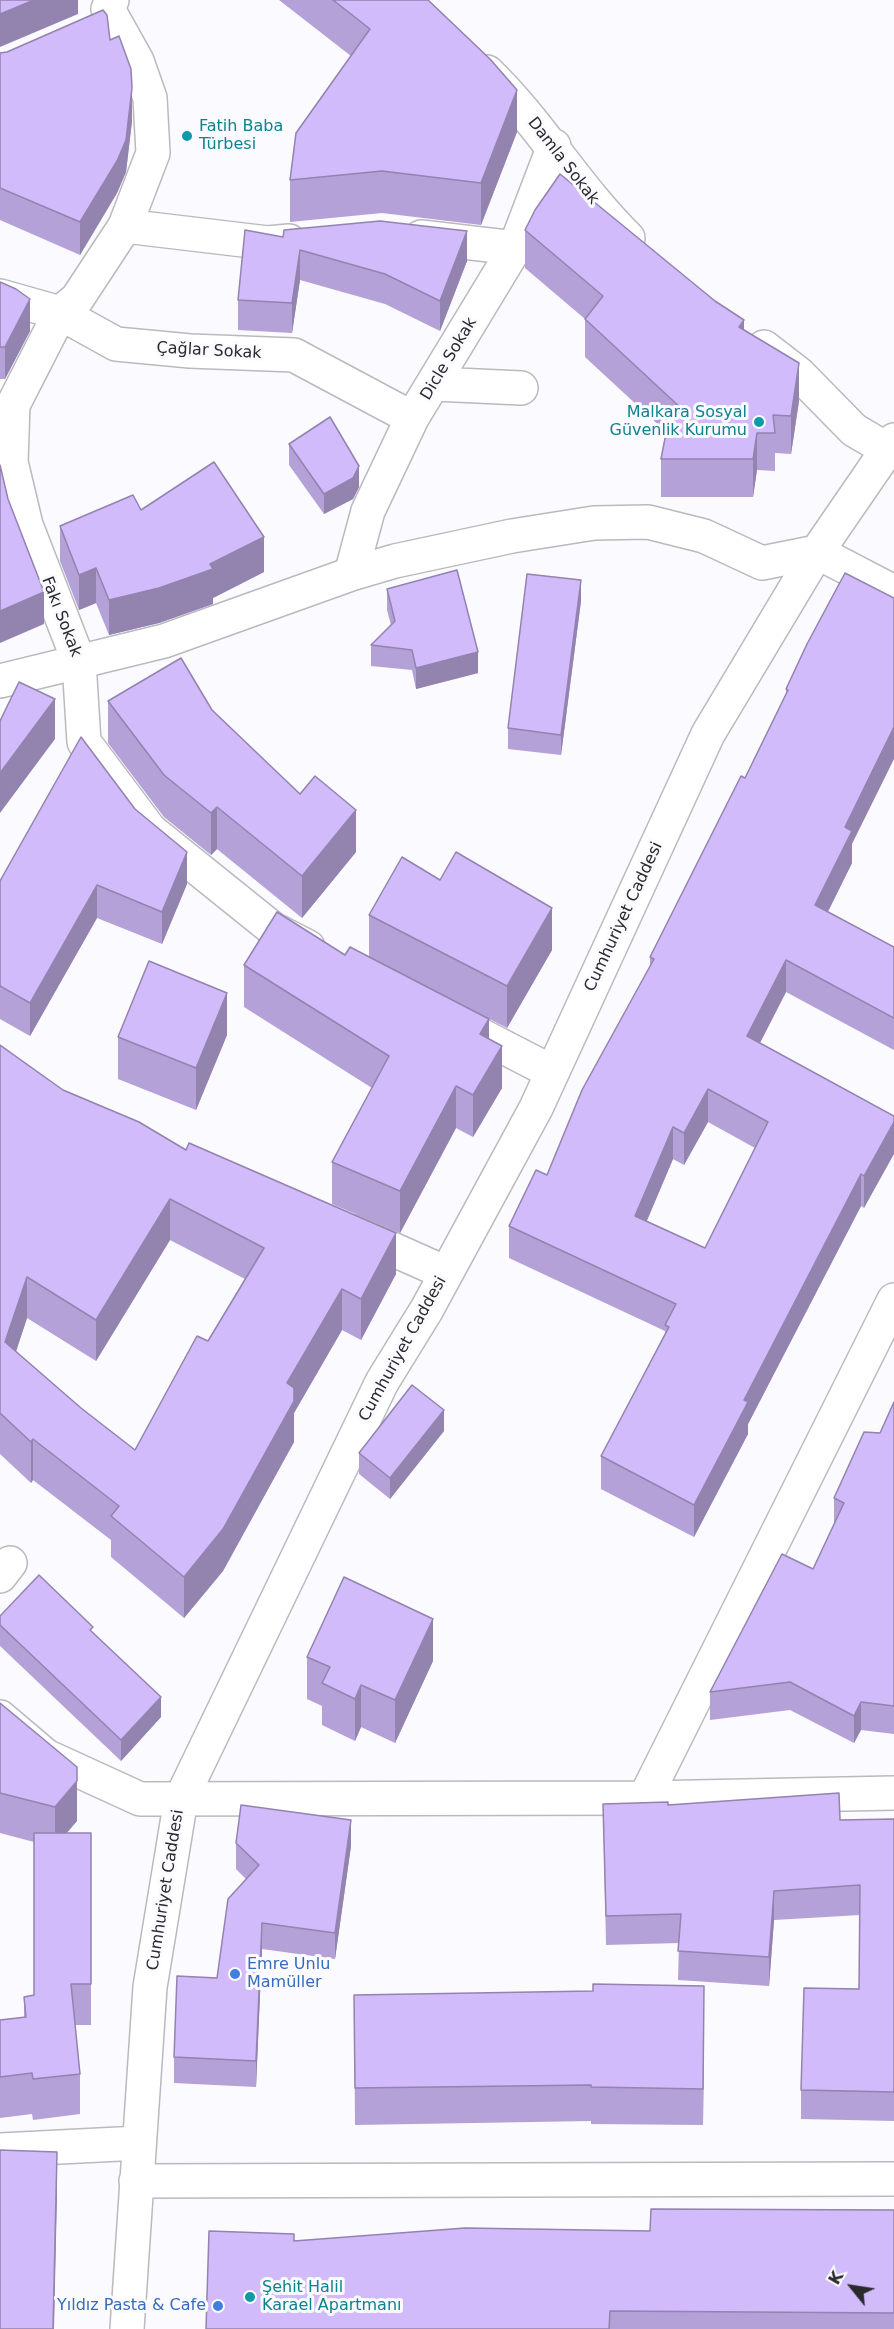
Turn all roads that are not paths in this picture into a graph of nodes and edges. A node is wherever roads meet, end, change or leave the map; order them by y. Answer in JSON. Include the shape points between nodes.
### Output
{"nodes":[{"id":1,"x":110,"y":4,"type":"edge"},
{"id":2,"x":81,"y":33,"type":"edge"},
{"id":3,"x":465,"y":50,"type":"edge"},
{"id":4,"x":554,"y":146,"type":"junction"},
{"id":5,"x":125,"y":226,"type":"junction"},
{"id":6,"x":391,"y":233,"type":"edge"},
{"id":7,"x":324,"y":237,"type":"edge"},
{"id":8,"x":515,"y":248,"type":"junction"},
{"id":9,"x":646,"y":255,"type":"edge"},
{"id":10,"x":0,"y":296,"type":"edge"},
{"id":11,"x":60,"y":313,"type":"junction"},
{"id":12,"x":744,"y":333,"type":"edge"},
{"id":13,"x":435,"y":384,"type":"junction"},
{"id":14,"x":521,"y":387,"type":"dead end"},
{"id":15,"x":412,"y":418,"type":"junction"},
{"id":16,"x":891,"y":445,"type":"edge"},
{"id":17,"x":817,"y":552,"type":"junction"},
{"id":18,"x":351,"y":574,"type":"junction"},
{"id":19,"x":894,"y":591,"type":"edge"},
{"id":20,"x":79,"y":662,"type":"junction"},
{"id":21,"x":0,"y":681,"type":"edge"},
{"id":22,"x":335,"y":960,"type":"edge"},
{"id":23,"x":438,"y":1013,"type":"edge"},
{"id":24,"x":552,"y":1072,"type":"junction"},
{"id":25,"x":321,"y":1219,"type":"edge"},
{"id":26,"x":446,"y":1273,"type":"junction"},
{"id":27,"x":894,"y":1300,"type":"edge"},
{"id":28,"x":0,"y":1717,"type":"edge"},
{"id":29,"x":894,"y":1793,"type":"edge"},
{"id":30,"x":645,"y":1798,"type":"junction"},
{"id":31,"x":181,"y":1799,"type":"junction"},
{"id":32,"x":139,"y":2143,"type":"junction"},
{"id":33,"x":0,"y":2150,"type":"edge"},
{"id":34,"x":894,"y":2179,"type":"edge"},
{"id":35,"x":136,"y":2181,"type":"junction"},
{"id":36,"x":127,"y":2329,"type":"edge"}],
"edges":[{"from":1,"to":2,"type":"street","via":[[92,28]]},
{"from":1,"to":5,"type":"street","name":"Fakı Sokak","via":[[150,98],[153,153]]},
{"from":3,"to":4,"type":"street","name":"Damla Sokak"},
{"from":4,"to":8,"type":"street","name":"Dicle Sokak"},
{"from":4,"to":9,"type":"street","name":"Damla Sokak","via":[[606,216]]},
{"from":5,"to":7,"type":"street","via":[[268,243]]},
{"from":5,"to":11,"type":"street","name":"Fakı Sokak","via":[[77,298]]},
{"from":6,"to":8,"type":"street"},
{"from":8,"to":13,"type":"street","name":"Dicle Sokak"},
{"from":10,"to":11,"type":"street","name":"Çağlar Sokak"},
{"from":11,"to":15,"type":"street","name":"Çağlar Sokak","via":[[116,344],[294,355]]},
{"from":11,"to":20,"type":"street","name":"Fakı Sokak","via":[[13,405],[11,462],[26,525]]},
{"from":12,"to":16,"type":"street","via":[[800,374],[854,430]]},
{"from":13,"to":14,"type":"street"},
{"from":13,"to":15,"type":"street","name":"Dicle Sokak"},
{"from":15,"to":18,"type":"street","name":"Dicle Sokak","via":[[368,511]]},
{"from":16,"to":17,"type":"street","name":"Cumhuriyet Caddesi"},
{"from":17,"to":18,"type":"street","via":[[762,563],[704,536],[648,522],[594,523],[512,536]]},
{"from":17,"to":19,"type":"street"},
{"from":17,"to":24,"type":"street","name":"Cumhuriyet Caddesi","via":[[708,734]]},
{"from":18,"to":20,"type":"street","via":[[164,641]]},
{"from":20,"to":21,"type":"street"},
{"from":20,"to":22,"type":"street","name":"Fakı Sokak","via":[[84,742],[150,830],[273,929]]},
{"from":23,"to":24,"type":"street"},
{"from":24,"to":26,"type":"street","name":"Cumhuriyet Caddesi"},
{"from":25,"to":26,"type":"street"},
{"from":26,"to":31,"type":"street","name":"Cumhuriyet Caddesi","via":[[382,1383]]},
{"from":27,"to":30,"type":"street"},
{"from":28,"to":31,"type":"street","via":[[46,1756],[141,1799]]},
{"from":29,"to":30,"type":"street"},
{"from":30,"to":31,"type":"street"},
{"from":31,"to":32,"type":"street","name":"Cumhuriyet Caddesi","via":[[150,1988]]},
{"from":32,"to":33,"type":"street"},
{"from":32,"to":35,"type":"street","name":"Cumhuriyet Caddesi"},
{"from":34,"to":35,"type":"street"},
{"from":35,"to":36,"type":"street","name":"Cumhuriyet Caddesi"}]}
